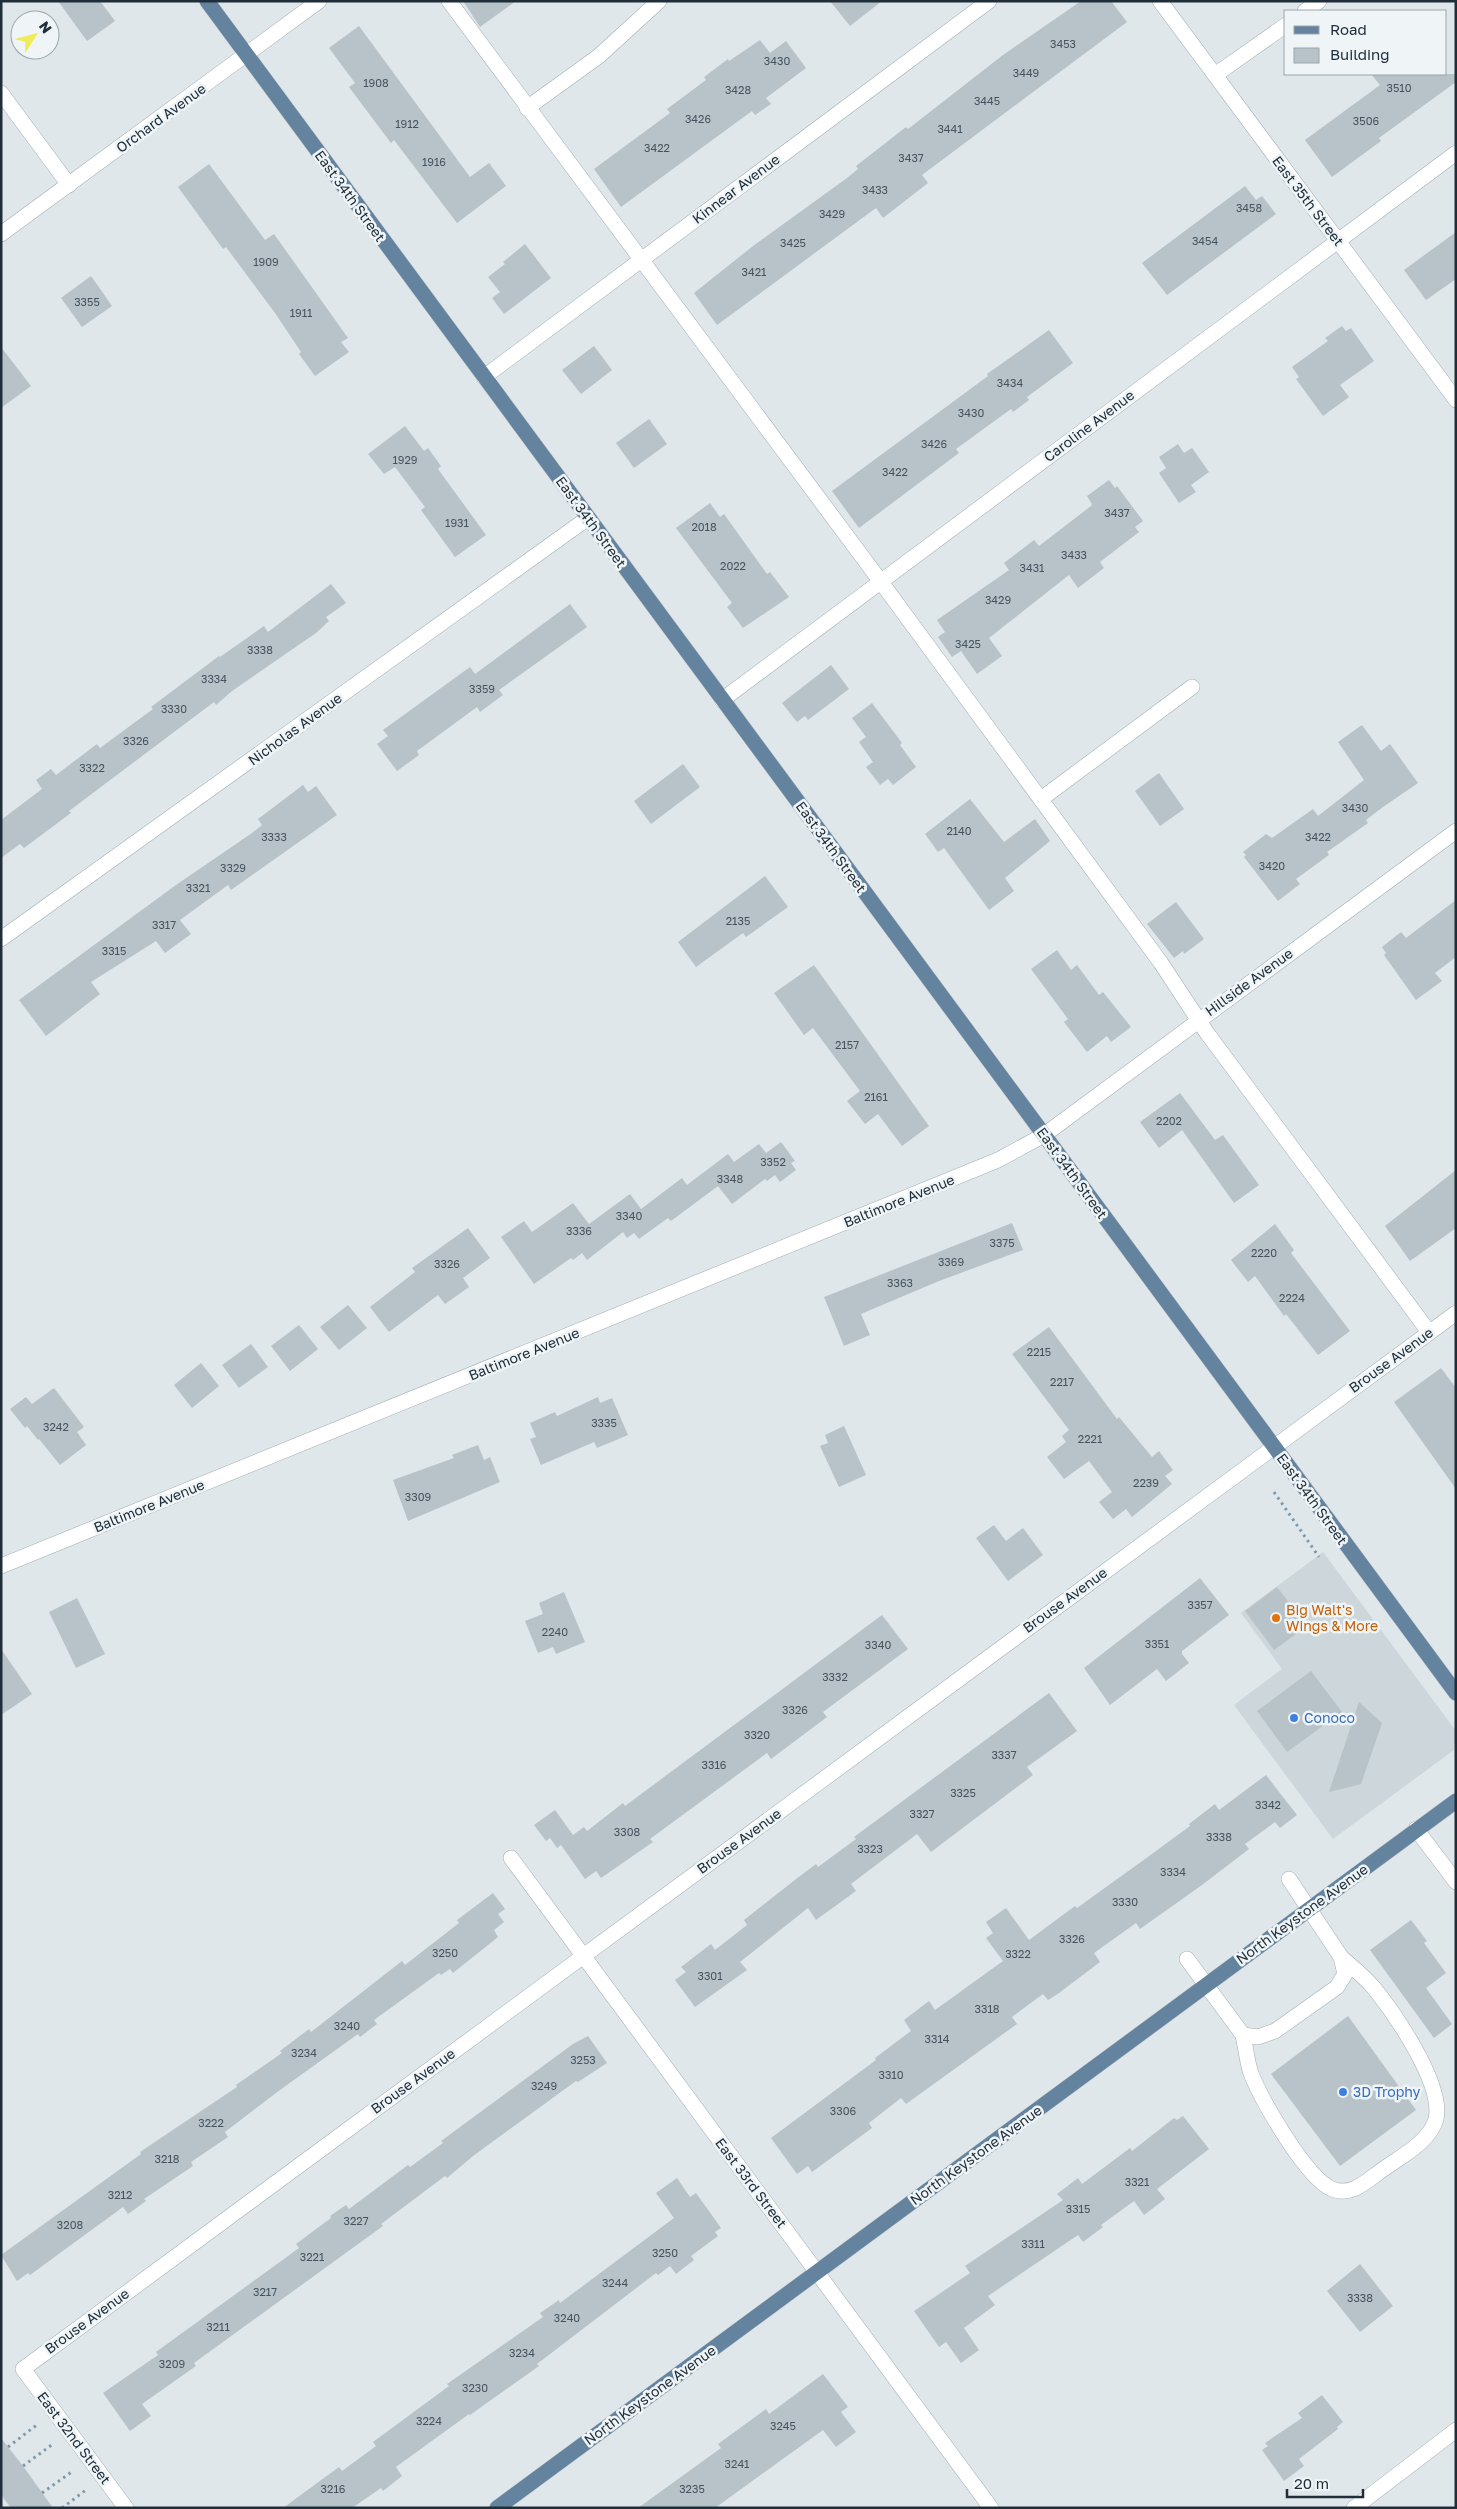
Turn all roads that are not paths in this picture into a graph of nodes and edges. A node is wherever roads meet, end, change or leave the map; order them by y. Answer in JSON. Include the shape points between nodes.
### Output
{"nodes":[{"id":1,"x":207,"y":1,"type":"edge"},
{"id":2,"x":319,"y":1,"type":"edge"},
{"id":3,"x":449,"y":1,"type":"edge"},
{"id":4,"x":659,"y":1,"type":"edge"},
{"id":5,"x":989,"y":1,"type":"edge"},
{"id":6,"x":1160,"y":1,"type":"edge"},
{"id":7,"x":1319,"y":1,"type":"edge"},
{"id":8,"x":1306,"y":10,"type":"edge"},
{"id":9,"x":1284,"y":26,"type":"edge"},
{"id":10,"x":247,"y":55,"type":"junction"},
{"id":11,"x":1215,"y":75,"type":"junction"},
{"id":12,"x":1,"y":93,"type":"edge"},
{"id":13,"x":528,"y":108,"type":"junction"},
{"id":14,"x":1456,"y":153,"type":"edge"},
{"id":15,"x":69,"y":185,"type":"junction"},
{"id":16,"x":1,"y":234,"type":"edge"},
{"id":17,"x":1338,"y":241,"type":"junction"},
{"id":18,"x":640,"y":260,"type":"junction"},
{"id":19,"x":484,"y":377,"type":"junction"},
{"id":20,"x":1456,"y":400,"type":"edge"},
{"id":21,"x":588,"y":518,"type":"junction"},
{"id":22,"x":881,"y":582,"type":"junction"},
{"id":23,"x":1192,"y":687,"type":"dead end"},
{"id":24,"x":722,"y":700,"type":"junction"},
{"id":25,"x":1041,"y":800,"type":"junction"},
{"id":26,"x":1456,"y":831,"type":"edge"},
{"id":27,"x":1,"y":939,"type":"edge"},
{"id":28,"x":1198,"y":1020,"type":"junction"},
{"id":29,"x":1044,"y":1135,"type":"junction"},
{"id":30,"x":1456,"y":1313,"type":"edge"},
{"id":31,"x":1429,"y":1332,"type":"junction"},
{"id":32,"x":1274,"y":1447,"type":"junction"},
{"id":33,"x":1,"y":1566,"type":"edge"},
{"id":34,"x":1456,"y":1693,"type":"edge"},
{"id":35,"x":1456,"y":1801,"type":"edge"},
{"id":36,"x":1416,"y":1829,"type":"junction"},
{"id":37,"x":511,"y":1858,"type":"dead end"},
{"id":38,"x":1289,"y":1879,"type":"dead end"},
{"id":39,"x":1456,"y":1882,"type":"edge"},
{"id":40,"x":1309,"y":1909,"type":"junction"},
{"id":41,"x":583,"y":1956,"type":"junction"},
{"id":42,"x":1341,"y":1957,"type":"junction"},
{"id":43,"x":1187,"y":1959,"type":"dead end"},
{"id":44,"x":1206,"y":1985,"type":"junction"},
{"id":45,"x":1244,"y":2035,"type":"junction"},
{"id":46,"x":817,"y":2272,"type":"junction"},
{"id":47,"x":23,"y":2369,"type":"joint"},
{"id":48,"x":1456,"y":2430,"type":"edge"},
{"id":49,"x":126,"y":2508,"type":"edge"},
{"id":50,"x":496,"y":2508,"type":"edge"},
{"id":51,"x":991,"y":2508,"type":"edge"},
{"id":52,"x":1354,"y":2508,"type":"edge"}],
"edges":[{"from":1,"to":10,"type":"main road","name":"East 34th Street"},
{"from":2,"to":10,"type":"street","name":"Orchard Avenue"},
{"from":3,"to":13,"type":"street"},
{"from":4,"to":13,"type":"street","via":[[599,56]]},
{"from":5,"to":18,"type":"street","name":"Kinnear Avenue"},
{"from":6,"to":11,"type":"street","name":"East 35th Street"},
{"from":7,"to":8,"type":"street"},
{"from":9,"to":11,"type":"street"},
{"from":10,"to":15,"type":"street","name":"Orchard Avenue"},
{"from":10,"to":19,"type":"main road","name":"East 34th Street"},
{"from":11,"to":17,"type":"street","name":"East 35th Street"},
{"from":12,"to":15,"type":"street"},
{"from":13,"to":18,"type":"street"},
{"from":14,"to":17,"type":"street","name":"Caroline Avenue"},
{"from":15,"to":16,"type":"street","name":"Orchard Avenue"},
{"from":17,"to":20,"type":"street","name":"East 35th Street"},
{"from":17,"to":22,"type":"street","name":"Caroline Avenue"},
{"from":18,"to":19,"type":"street","name":"Kinnear Avenue"},
{"from":18,"to":22,"type":"street"},
{"from":19,"to":21,"type":"main road","name":"East 34th Street"},
{"from":21,"to":24,"type":"main road","name":"East 34th Street"},
{"from":21,"to":27,"type":"street","name":"Nicholas Avenue"},
{"from":22,"to":24,"type":"street","name":"Caroline Avenue"},
{"from":22,"to":25,"type":"street"},
{"from":23,"to":25,"type":"street"},
{"from":24,"to":29,"type":"main road","name":"East 34th Street"},
{"from":25,"to":28,"type":"street","via":[[1161,963]]},
{"from":26,"to":28,"type":"street","name":"Hillside Avenue"},
{"from":28,"to":29,"type":"street","name":"Hillside Avenue"},
{"from":28,"to":31,"type":"street"},
{"from":29,"to":32,"type":"main road","name":"East 34th Street"},
{"from":29,"to":33,"type":"street","name":"Baltimore Avenue","via":[[998,1160]]},
{"from":30,"to":31,"type":"street","name":"Brouse Avenue"},
{"from":31,"to":32,"type":"street","name":"Brouse Avenue"},
{"from":32,"to":34,"type":"main road","name":"East 34th Street"},
{"from":32,"to":41,"type":"street","name":"Brouse Avenue"},
{"from":35,"to":36,"type":"main road","name":"North Keystone Avenue"},
{"from":36,"to":39,"type":"street"},
{"from":36,"to":40,"type":"main road","name":"North Keystone Avenue"},
{"from":37,"to":41,"type":"street","name":"East 33rd Street"},
{"from":38,"to":40,"type":"street"},
{"from":40,"to":42,"type":"street"},
{"from":40,"to":44,"type":"main road","name":"North Keystone Avenue"},
{"from":41,"to":46,"type":"street","name":"East 33rd Street"},
{"from":41,"to":47,"type":"street","name":"Brouse Avenue"},
{"from":42,"to":45,"type":"street","via":[[1344,1974],[1337,1987],[1275,2031],[1258,2037]]},
{"from":42,"to":45,"type":"street","via":[[1374,1988],[1407,2034],[1422,2063],[1435,2094],[1436,2118],[1424,2138],[1360,2186],[1348,2191],[1332,2189],[1297,2153],[1271,2113],[1251,2074]]},
{"from":43,"to":44,"type":"street"},
{"from":44,"to":45,"type":"street"},
{"from":44,"to":46,"type":"main road","name":"North Keystone Avenue"},
{"from":46,"to":50,"type":"main road","name":"North Keystone Avenue"},
{"from":46,"to":51,"type":"street","name":"East 33rd Street"},
{"from":47,"to":49,"type":"street","name":"East 32nd Street"},
{"from":48,"to":52,"type":"street"}]}
